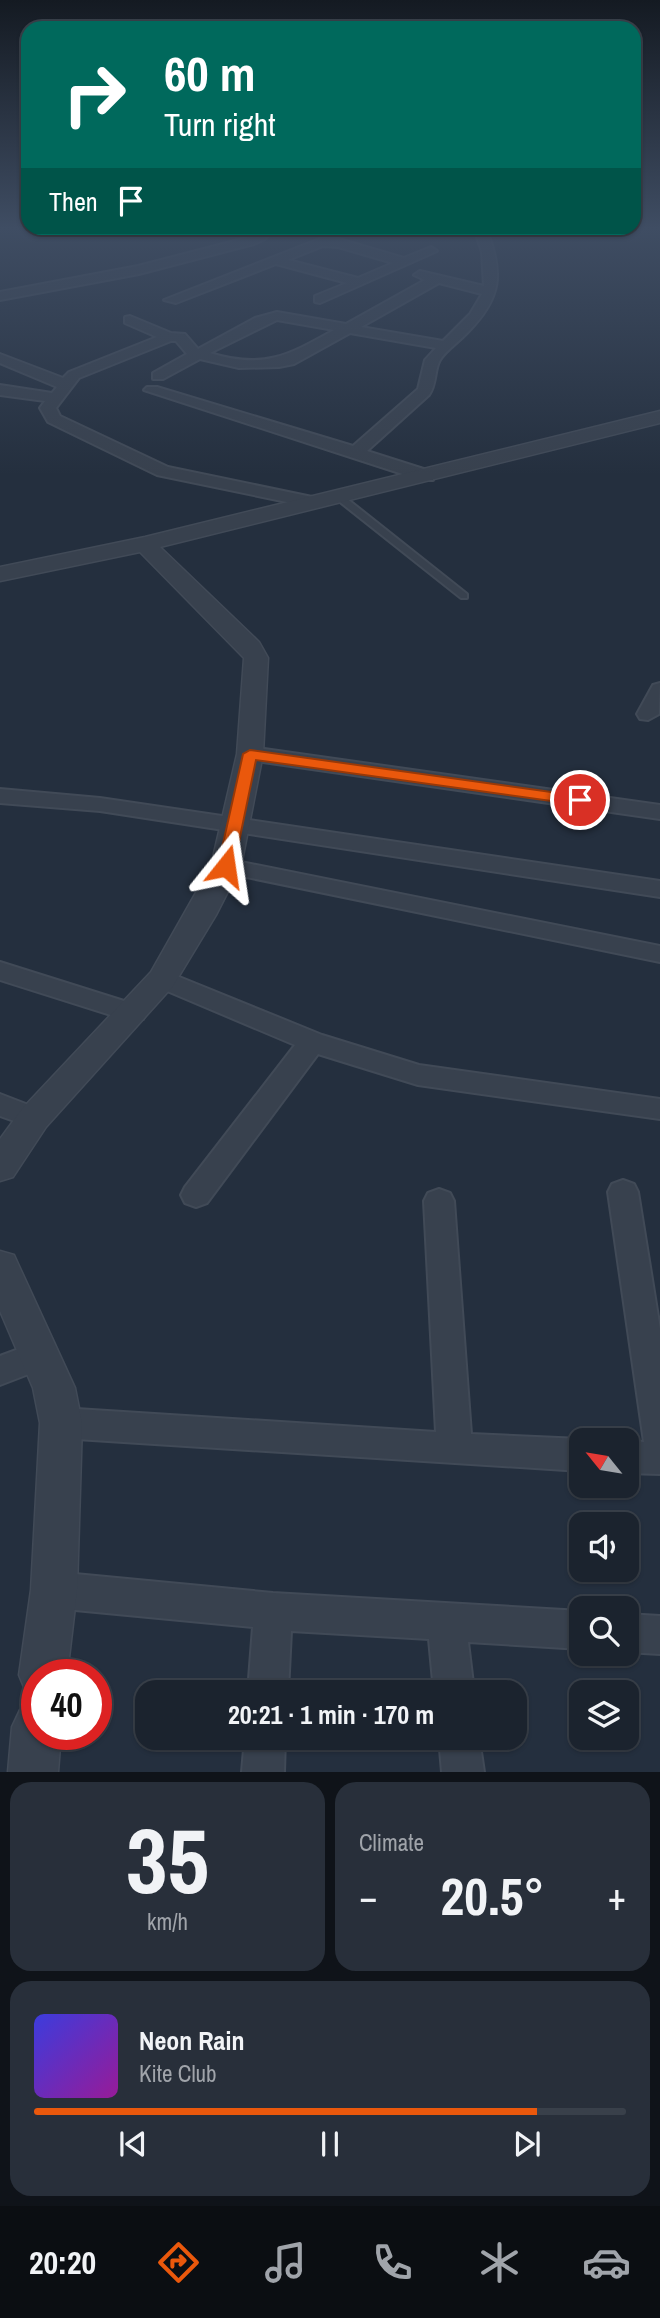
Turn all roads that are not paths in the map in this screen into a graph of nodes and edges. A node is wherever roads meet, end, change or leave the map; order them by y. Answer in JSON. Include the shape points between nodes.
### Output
{"nodes":[{"id":1,"x":382,"y":310,"type":"edge"},
{"id":2,"x":481,"y":310,"type":"edge"},
{"id":3,"x":130,"y":320,"type":"dead end"},
{"id":4,"x":349,"y":328,"type":"junction"},
{"id":5,"x":169,"y":337,"type":"junction"},
{"id":6,"x":446,"y":346,"type":"junction"},
{"id":7,"x":201,"y":354,"type":"junction"},
{"id":8,"x":0,"y":358,"type":"edge"},
{"id":9,"x":64,"y":384,"type":"junction"},
{"id":10,"x":0,"y":390,"type":"edge"},
{"id":11,"x":54,"y":398,"type":"junction"},
{"id":12,"x":660,"y":417,"type":"edge"},
{"id":13,"x":356,"y":452,"type":"junction"},
{"id":14,"x":427,"y":476,"type":"junction"},
{"id":15,"x":338,"y":496,"type":"junction"},
{"id":16,"x":311,"y":502,"type":"junction"},
{"id":17,"x":145,"y":544,"type":"junction"},
{"id":18,"x":0,"y":574,"type":"edge"},
{"id":19,"x":464,"y":596,"type":"dead end"},
{"id":20,"x":660,"y":689,"type":"edge"},
{"id":21,"x":648,"y":714,"type":"dead end"},
{"id":22,"x":250,"y":750,"type":"junction"},
{"id":23,"x":0,"y":796,"type":"edge"},
{"id":24,"x":660,"y":812,"type":"edge"},
{"id":25,"x":237,"y":824,"type":"junction"},
{"id":26,"x":226,"y":866,"type":"junction"},
{"id":27,"x":660,"y":889,"type":"edge"},
{"id":28,"x":660,"y":954,"type":"edge"},
{"id":29,"x":0,"y":971,"type":"edge"},
{"id":30,"x":162,"y":979,"type":"junction"},
{"id":31,"x":133,"y":1013,"type":"junction"},
{"id":32,"x":312,"y":1042,"type":"junction"},
{"id":33,"x":0,"y":1104,"type":"edge"},
{"id":34,"x":660,"y":1109,"type":"edge"},
{"id":35,"x":34,"y":1118,"type":"junction"},
{"id":36,"x":0,"y":1167,"type":"edge"},
{"id":37,"x":623,"y":1192,"type":"dead end"},
{"id":38,"x":196,"y":1195,"type":"dead end"},
{"id":39,"x":439,"y":1201,"type":"dead end"},
{"id":40,"x":0,"y":1266,"type":"edge"},
{"id":41,"x":40,"y":1355,"type":"junction"},
{"id":42,"x":0,"y":1371,"type":"edge"},
{"id":43,"x":61,"y":1423,"type":"junction"},
{"id":44,"x":660,"y":1439,"type":"edge"},
{"id":45,"x":454,"y":1450,"type":"junction"},
{"id":46,"x":569,"y":1455,"type":"edge"},
{"id":47,"x":639,"y":1457,"type":"edge"},
{"id":48,"x":660,"y":1458,"type":"edge"},
{"id":49,"x":54,"y":1590,"type":"junction"},
{"id":50,"x":273,"y":1611,"type":"junction"},
{"id":51,"x":447,"y":1623,"type":"junction"},
{"id":52,"x":569,"y":1629,"type":"edge"},
{"id":53,"x":639,"y":1634,"type":"edge"},
{"id":54,"x":660,"y":1635,"type":"edge"},
{"id":55,"x":45,"y":1659,"type":"edge"},
{"id":56,"x":269,"y":1680,"type":"edge"},
{"id":57,"x":453,"y":1680,"type":"edge"},
{"id":58,"x":35,"y":1750,"type":"edge"},
{"id":59,"x":264,"y":1750,"type":"edge"},
{"id":60,"x":460,"y":1750,"type":"edge"},
{"id":61,"x":33,"y":1772,"type":"edge"},
{"id":62,"x":263,"y":1772,"type":"edge"},
{"id":63,"x":463,"y":1772,"type":"edge"}],
"edges":[{"from":1,"to":4,"type":"street"},
{"from":2,"to":6,"type":"street"},
{"from":3,"to":5,"type":"street"},
{"from":4,"to":6,"type":"street"},
{"from":4,"to":7,"type":"street","via":[[275,365],[251,365]]},
{"from":4,"to":7,"type":"street","via":[[288,316],[268,318]]},
{"from":5,"to":7,"type":"street","via":[[180,337],[189,349]]},
{"from":5,"to":9,"type":"street","via":[[80,372]]},
{"from":6,"to":13,"type":"street","via":[[432,360],[424,392]]},
{"from":7,"to":13,"type":"street","via":[[155,383]]},
{"from":8,"to":9,"type":"street"},
{"from":9,"to":11,"type":"street"},
{"from":10,"to":11,"type":"street"},
{"from":11,"to":16,"type":"street","via":[[48,408],[54,419],[163,471]]},
{"from":12,"to":14,"type":"street"},
{"from":13,"to":14,"type":"street"},
{"from":14,"to":15,"type":"street"},
{"from":15,"to":16,"type":"street"},
{"from":15,"to":19,"type":"lane"},
{"from":16,"to":17,"type":"street"},
{"from":17,"to":18,"type":"street"},
{"from":17,"to":22,"type":"street","via":[[256,658]]},
{"from":20,"to":21,"type":"street"},
{"from":22,"to":24,"type":"street"},
{"from":22,"to":25,"type":"street"},
{"from":23,"to":25,"type":"street"},
{"from":25,"to":26,"type":"street"},
{"from":25,"to":27,"type":"street"},
{"from":26,"to":28,"type":"street"},
{"from":26,"to":30,"type":"street"},
{"from":29,"to":31,"type":"street"},
{"from":30,"to":31,"type":"street"},
{"from":30,"to":32,"type":"street"},
{"from":31,"to":35,"type":"street"},
{"from":32,"to":34,"type":"street","via":[[418,1074]]},
{"from":32,"to":38,"type":"street"},
{"from":33,"to":35,"type":"street"},
{"from":35,"to":36,"type":"street"},
{"from":37,"to":44,"type":"street"},
{"from":39,"to":45,"type":"street"},
{"from":40,"to":41,"type":"street"},
{"from":41,"to":42,"type":"street"},
{"from":41,"to":43,"type":"street","via":[[54,1388]]},
{"from":43,"to":45,"type":"street"},
{"from":43,"to":49,"type":"street"},
{"from":45,"to":46,"type":"street"},
{"from":47,"to":48,"type":"street"},
{"from":49,"to":50,"type":"street"},
{"from":49,"to":55,"type":"street"},
{"from":50,"to":51,"type":"street"},
{"from":50,"to":56,"type":"street"},
{"from":51,"to":52,"type":"street"},
{"from":51,"to":57,"type":"street"},
{"from":53,"to":54,"type":"street"},
{"from":58,"to":61,"type":"street"},
{"from":59,"to":62,"type":"street"},
{"from":60,"to":63,"type":"street"}]}
